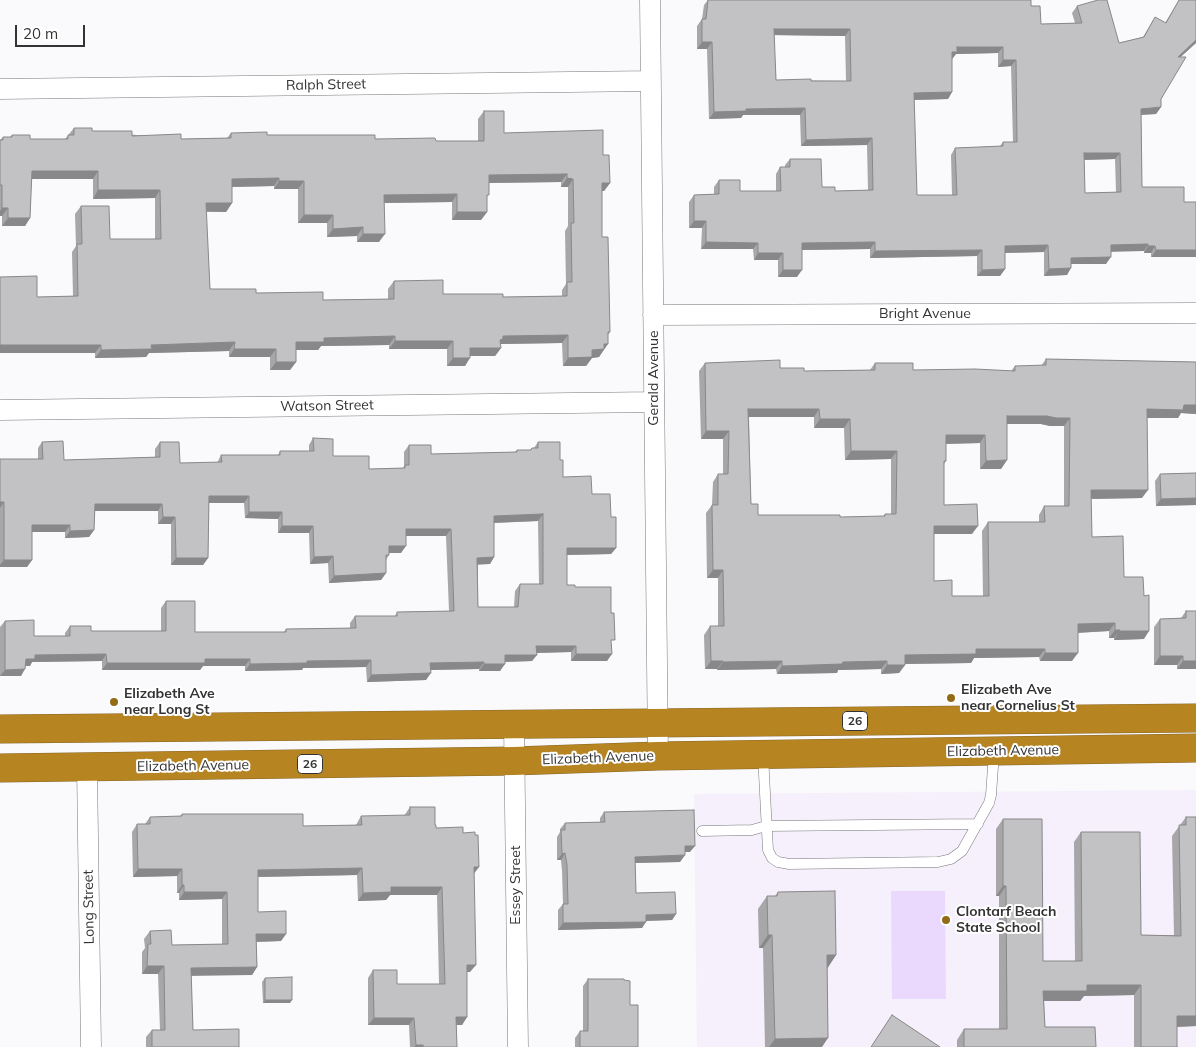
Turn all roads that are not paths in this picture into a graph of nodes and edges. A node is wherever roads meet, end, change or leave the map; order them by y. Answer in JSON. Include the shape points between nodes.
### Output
{"nodes":[{"id":1,"x":650,"y":0,"type":"edge"},
{"id":2,"x":651,"y":81,"type":"junction"},
{"id":3,"x":0,"y":89,"type":"edge"},
{"id":4,"x":1196,"y":312,"type":"edge"},
{"id":5,"x":653,"y":315,"type":"junction"},
{"id":6,"x":654,"y":402,"type":"junction"},
{"id":7,"x":0,"y":410,"type":"edge"},
{"id":8,"x":1196,"y":718,"type":"edge"},
{"id":9,"x":658,"y":722,"type":"junction"},
{"id":10,"x":514,"y":724,"type":"junction"},
{"id":11,"x":0,"y":730,"type":"edge"},
{"id":12,"x":1196,"y":748,"type":"edge"},
{"id":13,"x":994,"y":751,"type":"junction"},
{"id":14,"x":763,"y":755,"type":"junction"},
{"id":15,"x":658,"y":756,"type":"junction"},
{"id":16,"x":514,"y":761,"type":"junction"},
{"id":17,"x":87,"y":767,"type":"junction"},
{"id":18,"x":0,"y":768,"type":"edge"},
{"id":19,"x":978,"y":824,"type":"junction"},
{"id":20,"x":766,"y":826,"type":"junction"},
{"id":21,"x":702,"y":831,"type":"dead end"},
{"id":22,"x":91,"y":1047,"type":"edge"},
{"id":23,"x":518,"y":1047,"type":"edge"}],
"edges":[{"from":1,"to":2,"type":"street","name":"Gerald Avenue"},
{"from":2,"to":3,"type":"street","name":"Ralph Street"},
{"from":2,"to":5,"type":"street","name":"Gerald Avenue"},
{"from":4,"to":5,"type":"street","name":"Bright Avenue"},
{"from":5,"to":6,"type":"street","name":"Gerald Avenue"},
{"from":6,"to":7,"type":"street","name":"Watson Street"},
{"from":6,"to":9,"type":"street","name":"Gerald Avenue"},
{"from":8,"to":9,"type":"highway","number":"26"},
{"from":9,"to":10,"type":"highway","number":"26"},
{"from":9,"to":15,"type":"street","name":"Gerald Avenue"},
{"from":10,"to":11,"type":"highway","number":"26"},
{"from":10,"to":16,"type":"street","name":"Essey Street"},
{"from":12,"to":13,"type":"highway","name":"Elizabeth Avenue","number":"26"},
{"from":13,"to":14,"type":"highway","name":"Elizabeth Avenue","number":"26"},
{"from":13,"to":19,"type":"lane","via":[[991,795]]},
{"from":14,"to":15,"type":"highway","name":"Elizabeth Avenue","number":"26"},
{"from":14,"to":20,"type":"lane"},
{"from":15,"to":16,"type":"highway","name":"Elizabeth Avenue","number":"26"},
{"from":16,"to":17,"type":"highway","name":"Elizabeth Avenue","number":"26"},
{"from":16,"to":23,"type":"street","name":"Essey Street"},
{"from":17,"to":18,"type":"highway","name":"Elizabeth Avenue","number":"26"},
{"from":17,"to":22,"type":"street","name":"Long Street"},
{"from":19,"to":20,"type":"lane"},
{"from":19,"to":20,"type":"lane","via":[[962,851],[951,859],[888,863],[782,864],[772,858],[768,850]]},
{"from":20,"to":21,"type":"lane","via":[[752,830]]}]}
